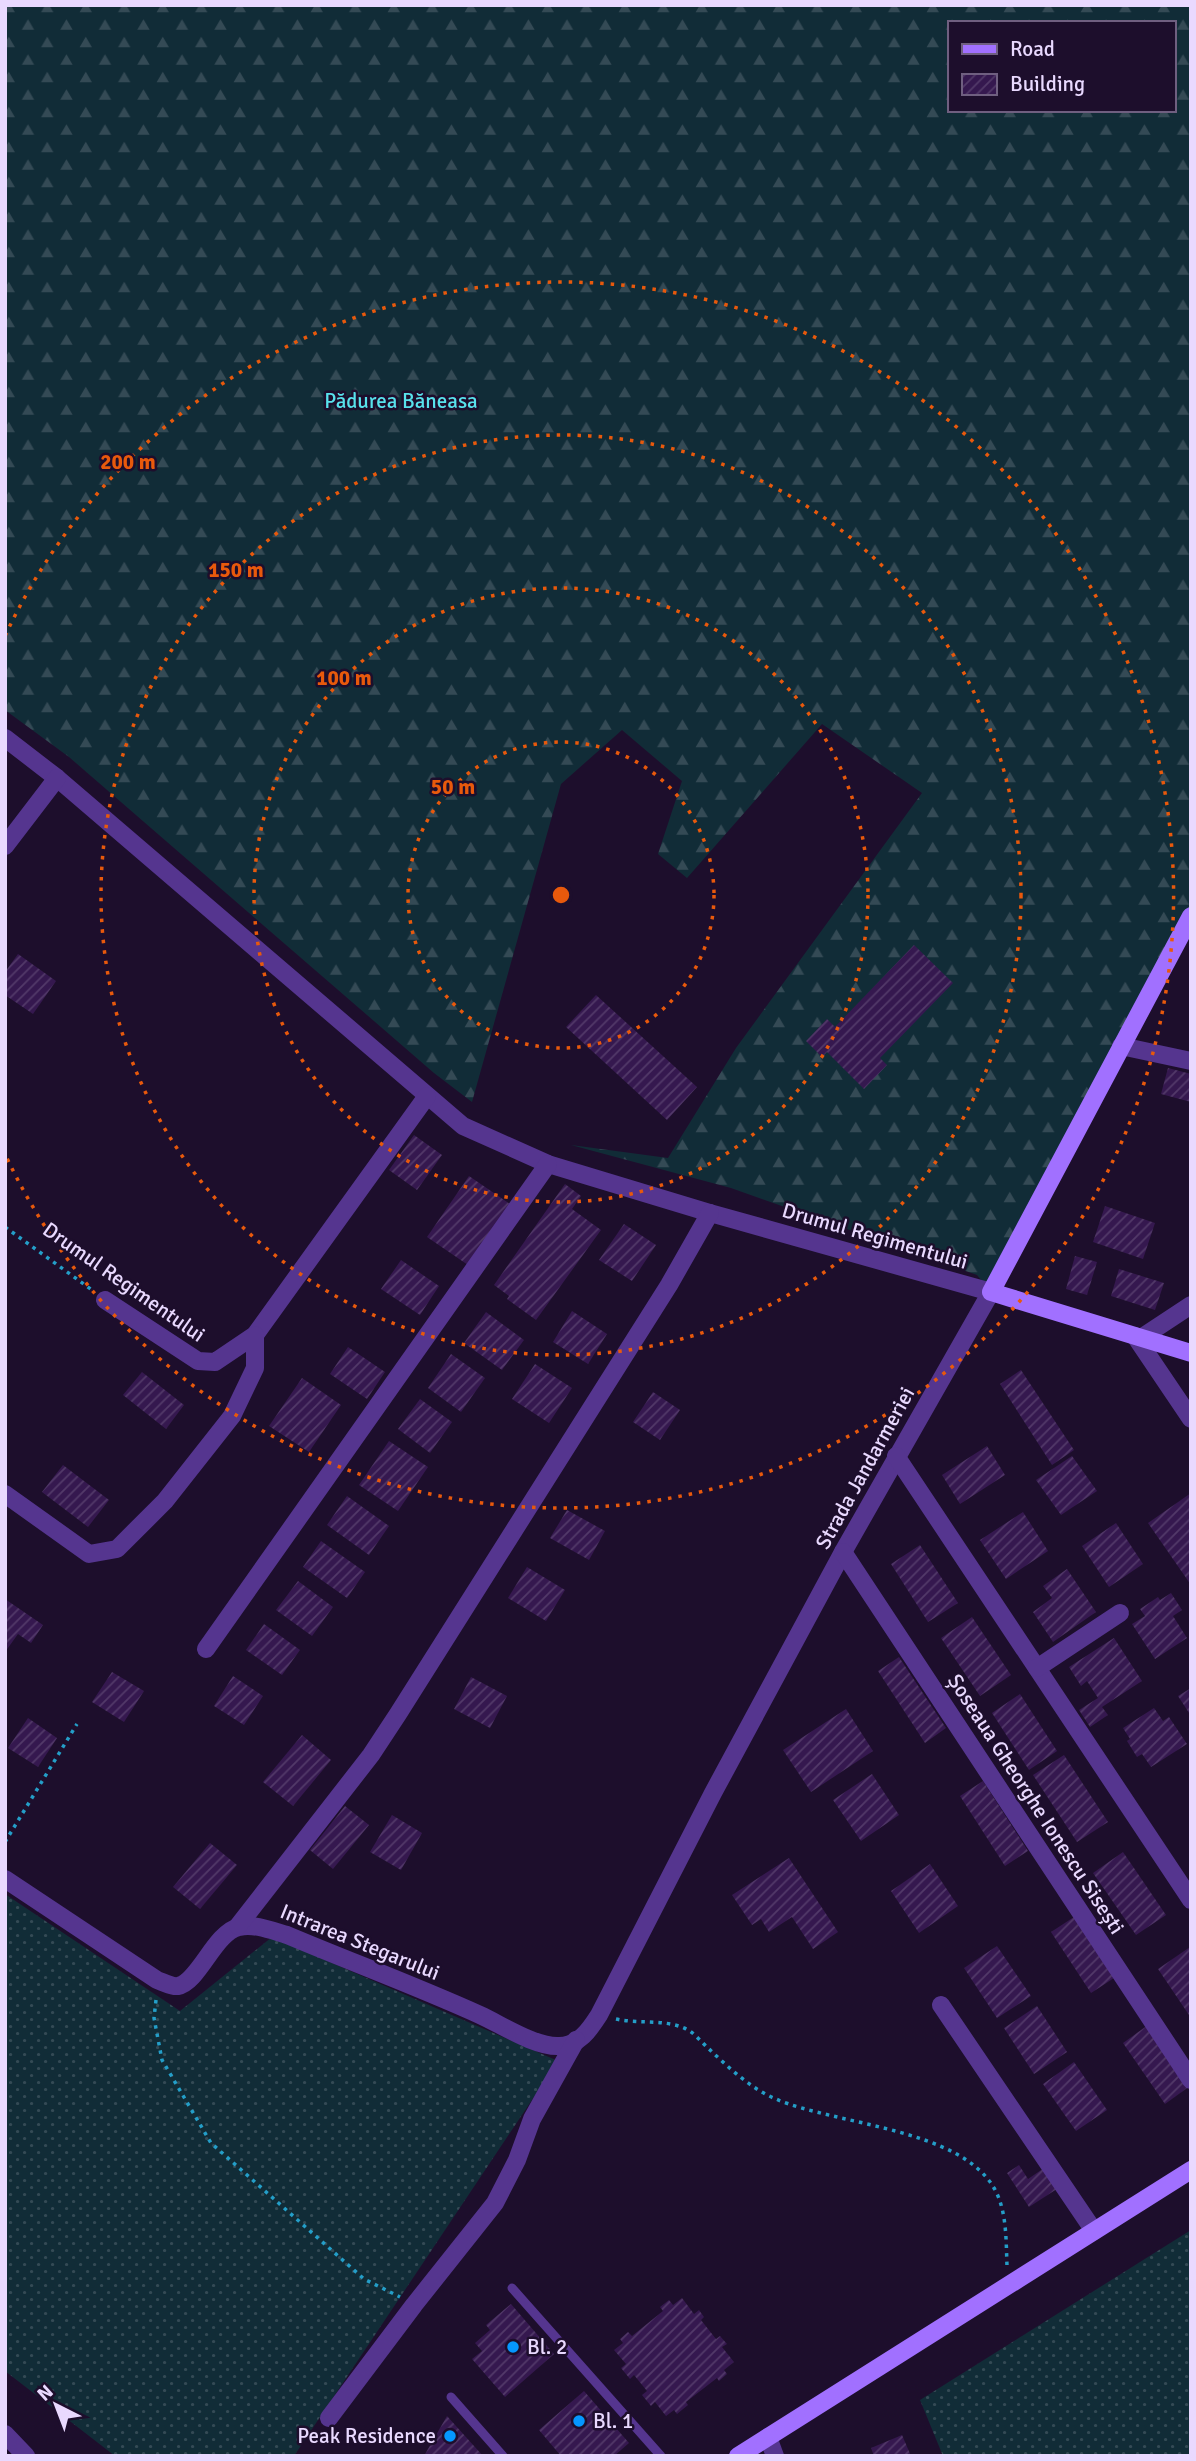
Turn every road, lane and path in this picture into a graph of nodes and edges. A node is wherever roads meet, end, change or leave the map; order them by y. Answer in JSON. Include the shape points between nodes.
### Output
{"nodes":[{"id":1,"x":5,"y":738,"type":"edge"},
{"id":2,"x":57,"y":778,"type":"junction"},
{"id":3,"x":5,"y":846,"type":"edge"},
{"id":4,"x":1191,"y":916,"type":"edge"},
{"id":5,"x":1121,"y":1046,"type":"junction"},
{"id":6,"x":1191,"y":1061,"type":"edge"},
{"id":7,"x":427,"y":1096,"type":"junction"},
{"id":8,"x":548,"y":1164,"type":"junction"},
{"id":9,"x":710,"y":1213,"type":"junction"},
{"id":10,"x":5,"y":1227,"type":"edge"},
{"id":11,"x":991,"y":1292,"type":"junction"},
{"id":12,"x":105,"y":1300,"type":"joint"},
{"id":13,"x":1191,"y":1305,"type":"edge"},
{"id":14,"x":255,"y":1335,"type":"junction"},
{"id":15,"x":1138,"y":1337,"type":"junction"},
{"id":16,"x":1191,"y":1353,"type":"edge"},
{"id":17,"x":1191,"y":1419,"type":"edge"},
{"id":18,"x":896,"y":1456,"type":"junction"},
{"id":19,"x":5,"y":1494,"type":"edge"},
{"id":20,"x":843,"y":1552,"type":"junction"},
{"id":21,"x":1120,"y":1613,"type":"dead end"},
{"id":22,"x":206,"y":1649,"type":"dead end"},
{"id":23,"x":1037,"y":1668,"type":"junction"},
{"id":24,"x":77,"y":1724,"type":"dead end"},
{"id":25,"x":5,"y":1842,"type":"edge"},
{"id":26,"x":5,"y":1879,"type":"edge"},
{"id":27,"x":1191,"y":1900,"type":"edge"},
{"id":28,"x":239,"y":1926,"type":"junction"},
{"id":29,"x":157,"y":1980,"type":"junction"},
{"id":30,"x":941,"y":2005,"type":"dead end"},
{"id":31,"x":599,"y":2015,"type":"junction"},
{"id":32,"x":576,"y":2040,"type":"junction"},
{"id":33,"x":1191,"y":2080,"type":"edge"},
{"id":34,"x":1191,"y":2170,"type":"edge"},
{"id":35,"x":1094,"y":2231,"type":"junction"},
{"id":36,"x":1008,"y":2286,"type":"junction"},
{"id":37,"x":512,"y":2288,"type":"dead end"},
{"id":38,"x":414,"y":2305,"type":"junction"},
{"id":39,"x":451,"y":2397,"type":"dead end"},
{"id":40,"x":330,"y":2418,"type":"dead end"},
{"id":41,"x":5,"y":2434,"type":"edge"},
{"id":42,"x":768,"y":2437,"type":"junction"},
{"id":43,"x":26,"y":2456,"type":"edge"},
{"id":44,"x":503,"y":2456,"type":"edge"},
{"id":45,"x":662,"y":2456,"type":"edge"},
{"id":46,"x":738,"y":2456,"type":"edge"},
{"id":47,"x":775,"y":2456,"type":"edge"}],
"edges":[{"from":1,"to":2,"type":"street","name":"Drumul Regimentului"},
{"from":2,"to":3,"type":"street"},
{"from":2,"to":7,"type":"street","name":"Drumul Regimentului"},
{"from":4,"to":5,"type":"street","name":"Strada Jandarmeriei"},
{"from":5,"to":6,"type":"street"},
{"from":5,"to":11,"type":"street","name":"Strada Jandarmeriei"},
{"from":7,"to":8,"type":"street","name":"Drumul Regimentului","via":[[463,1126]]},
{"from":7,"to":14,"type":"street","name":"Drumul Regimentului"},
{"from":8,"to":9,"type":"street","name":"Drumul Regimentului"},
{"from":8,"to":22,"type":"street"},
{"from":9,"to":11,"type":"street","name":"Drumul Regimentului"},
{"from":9,"to":28,"type":"street","via":[[371,1755]]},
{"from":10,"to":12,"type":"path","name":"Drumul Regimentului"},
{"from":11,"to":15,"type":"street","name":"Drumul Regimentului"},
{"from":11,"to":18,"type":"street","name":"Strada Jandarmeriei"},
{"from":12,"to":14,"type":"street","name":"Drumul Regimentului","via":[[198,1361],[215,1362]]},
{"from":13,"to":15,"type":"street"},
{"from":14,"to":19,"type":"street","via":[[255,1368],[232,1416],[165,1501],[117,1549],[89,1554]]},
{"from":15,"to":16,"type":"street","name":"Drumul Regimentului"},
{"from":15,"to":17,"type":"street"},
{"from":18,"to":20,"type":"street","name":"Strada Jandarmeriei"},
{"from":18,"to":23,"type":"street"},
{"from":20,"to":31,"type":"street","name":"Strada Jandarmeriei"},
{"from":20,"to":33,"type":"street","name":"Șoseaua Gheorghe Ionescu Sisești"},
{"from":21,"to":23,"type":"street"},
{"from":23,"to":27,"type":"street"},
{"from":24,"to":25,"type":"path"},
{"from":26,"to":29,"type":"street"},
{"from":28,"to":29,"type":"street","via":[[217,1944],[186,1983],[176,1987]]},
{"from":28,"to":32,"type":"street","name":"Intrarea Stegarului","via":[[287,1935],[545,2044],[559,2046]]},
{"from":29,"to":38,"type":"path","via":[[154,2018],[162,2060],[211,2143],[364,2279]]},
{"from":30,"to":35,"type":"street"},
{"from":31,"to":32,"type":"street","name":"Strada Jandarmeriei","via":[[587,2034]]},
{"from":31,"to":36,"type":"path","via":[[687,2028],[768,2096],[881,2127],[964,2157],[994,2188],[1002,2209]]},
{"from":32,"to":38,"type":"street","name":"Strada Jandarmeriei","via":[[531,2119],[495,2203]]},
{"from":34,"to":35,"type":"street"},
{"from":35,"to":36,"type":"street"},
{"from":36,"to":42,"type":"street"},
{"from":37,"to":45,"type":"lane"},
{"from":38,"to":40,"type":"street","name":"Strada Jandarmeriei"},
{"from":39,"to":44,"type":"lane"},
{"from":41,"to":43,"type":"street"},
{"from":42,"to":46,"type":"street"},
{"from":42,"to":47,"type":"street"}]}
